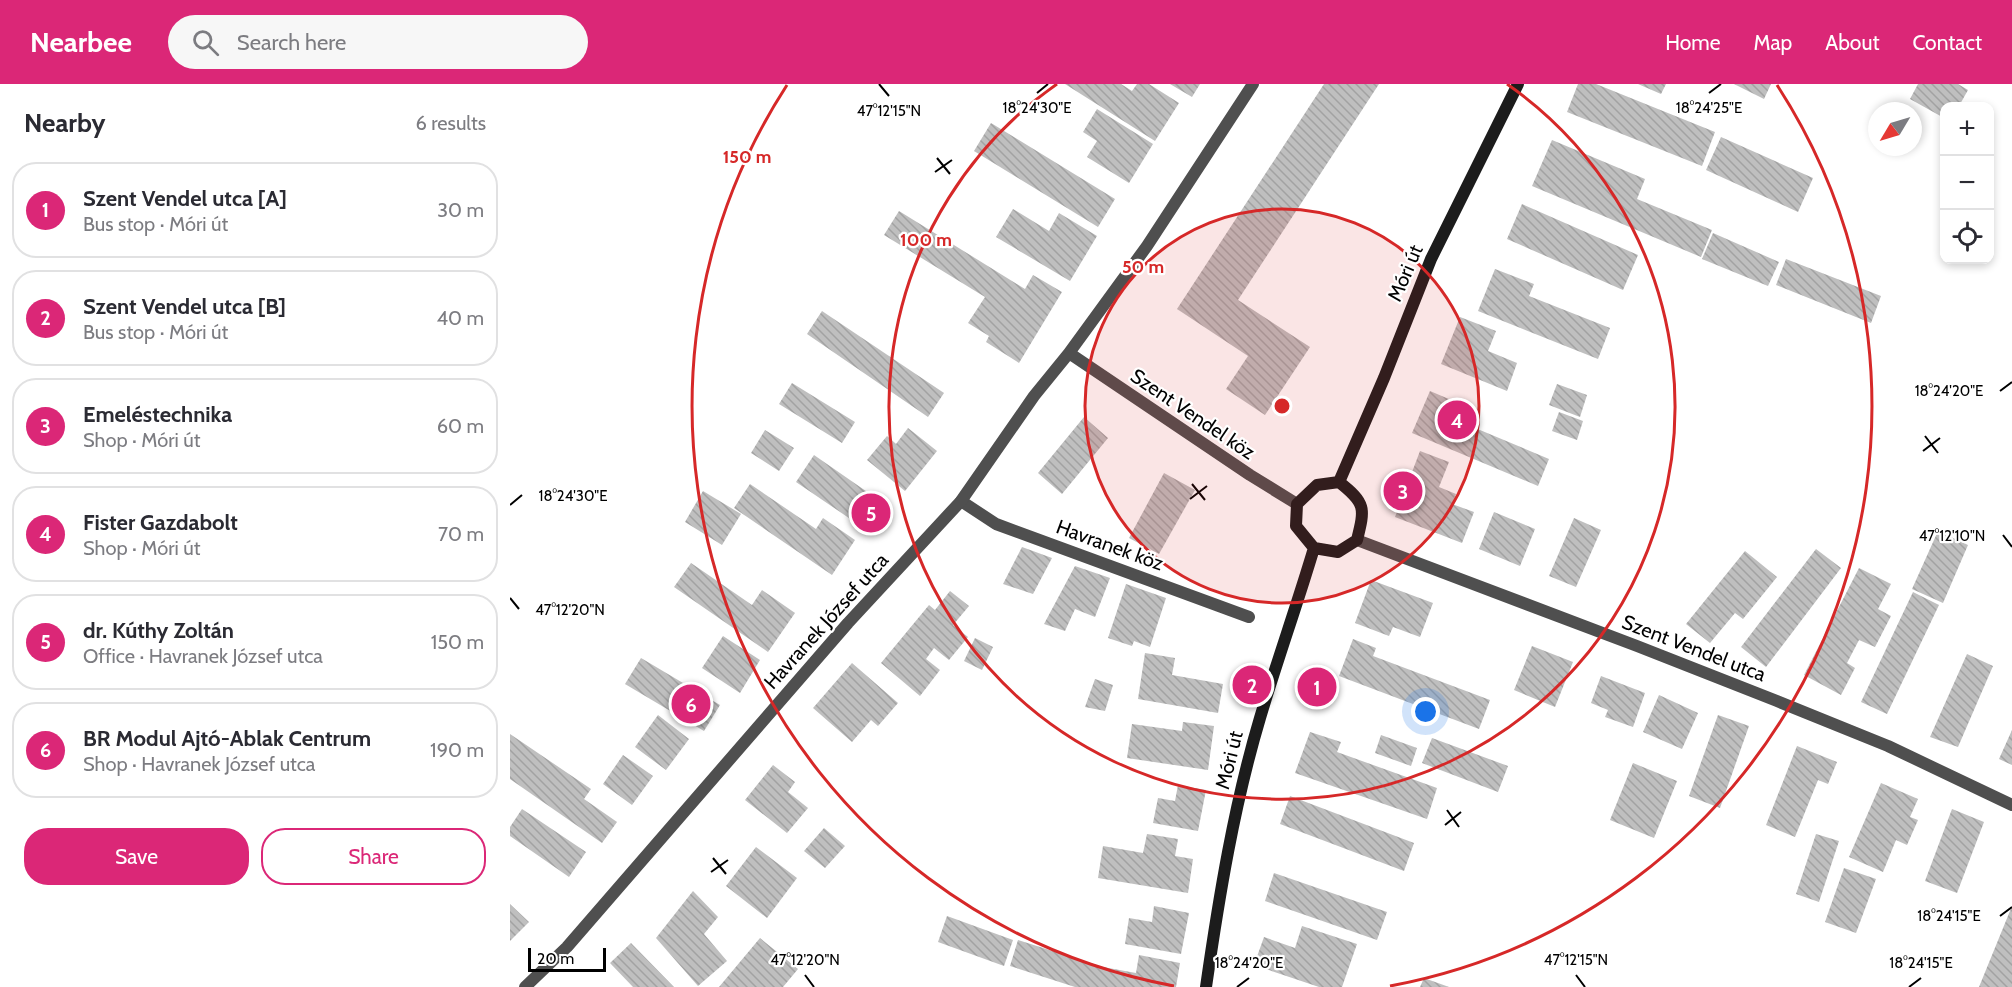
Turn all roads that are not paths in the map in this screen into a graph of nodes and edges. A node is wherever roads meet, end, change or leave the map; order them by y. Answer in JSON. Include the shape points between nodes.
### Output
{"nodes":[{"id":1,"x":1253,"y":84,"type":"edge"},
{"id":2,"x":1518,"y":84,"type":"edge"},
{"id":3,"x":1069,"y":353,"type":"junction"},
{"id":4,"x":1339,"y":482,"type":"junction"},
{"id":5,"x":961,"y":501,"type":"junction"},
{"id":6,"x":1298,"y":504,"type":"junction"},
{"id":7,"x":1357,"y":540,"type":"junction"},
{"id":8,"x":1314,"y":548,"type":"junction"},
{"id":9,"x":1249,"y":617,"type":"dead end"},
{"id":10,"x":2012,"y":805,"type":"edge"},
{"id":11,"x":550,"y":964,"type":"junction"},
{"id":12,"x":525,"y":987,"type":"edge"},
{"id":13,"x":541,"y":987,"type":"edge"},
{"id":14,"x":1206,"y":987,"type":"edge"}],
"edges":[{"from":1,"to":3,"type":"street","name":"Havranek József utca","via":[[1147,246]]},
{"from":2,"to":4,"type":"main road","name":"Móri út","via":[[1431,259]]},
{"from":3,"to":5,"type":"street","name":"Havranek József utca"},
{"from":3,"to":6,"type":"street","name":"Szent Vendel köz"},
{"from":4,"to":6,"type":"main road","via":[[1317,485]]},
{"from":4,"to":7,"type":"main road","via":[[1357,496],[1363,514]]},
{"from":5,"to":9,"type":"street","name":"Havranek köz","via":[[996,524]]},
{"from":5,"to":11,"type":"street","name":"Havranek József utca","via":[[848,623]]},
{"from":6,"to":8,"type":"main road","via":[[1296,526]]},
{"from":7,"to":8,"type":"main road","via":[[1338,552]]},
{"from":7,"to":10,"type":"street","name":"Szent Vendel utca","via":[[1888,746]]},
{"from":8,"to":14,"type":"main road","name":"Móri út","via":[[1243,783]]},
{"from":11,"to":12,"type":"street","name":"Havranek József utca"},
{"from":11,"to":13,"type":"street"}]}
